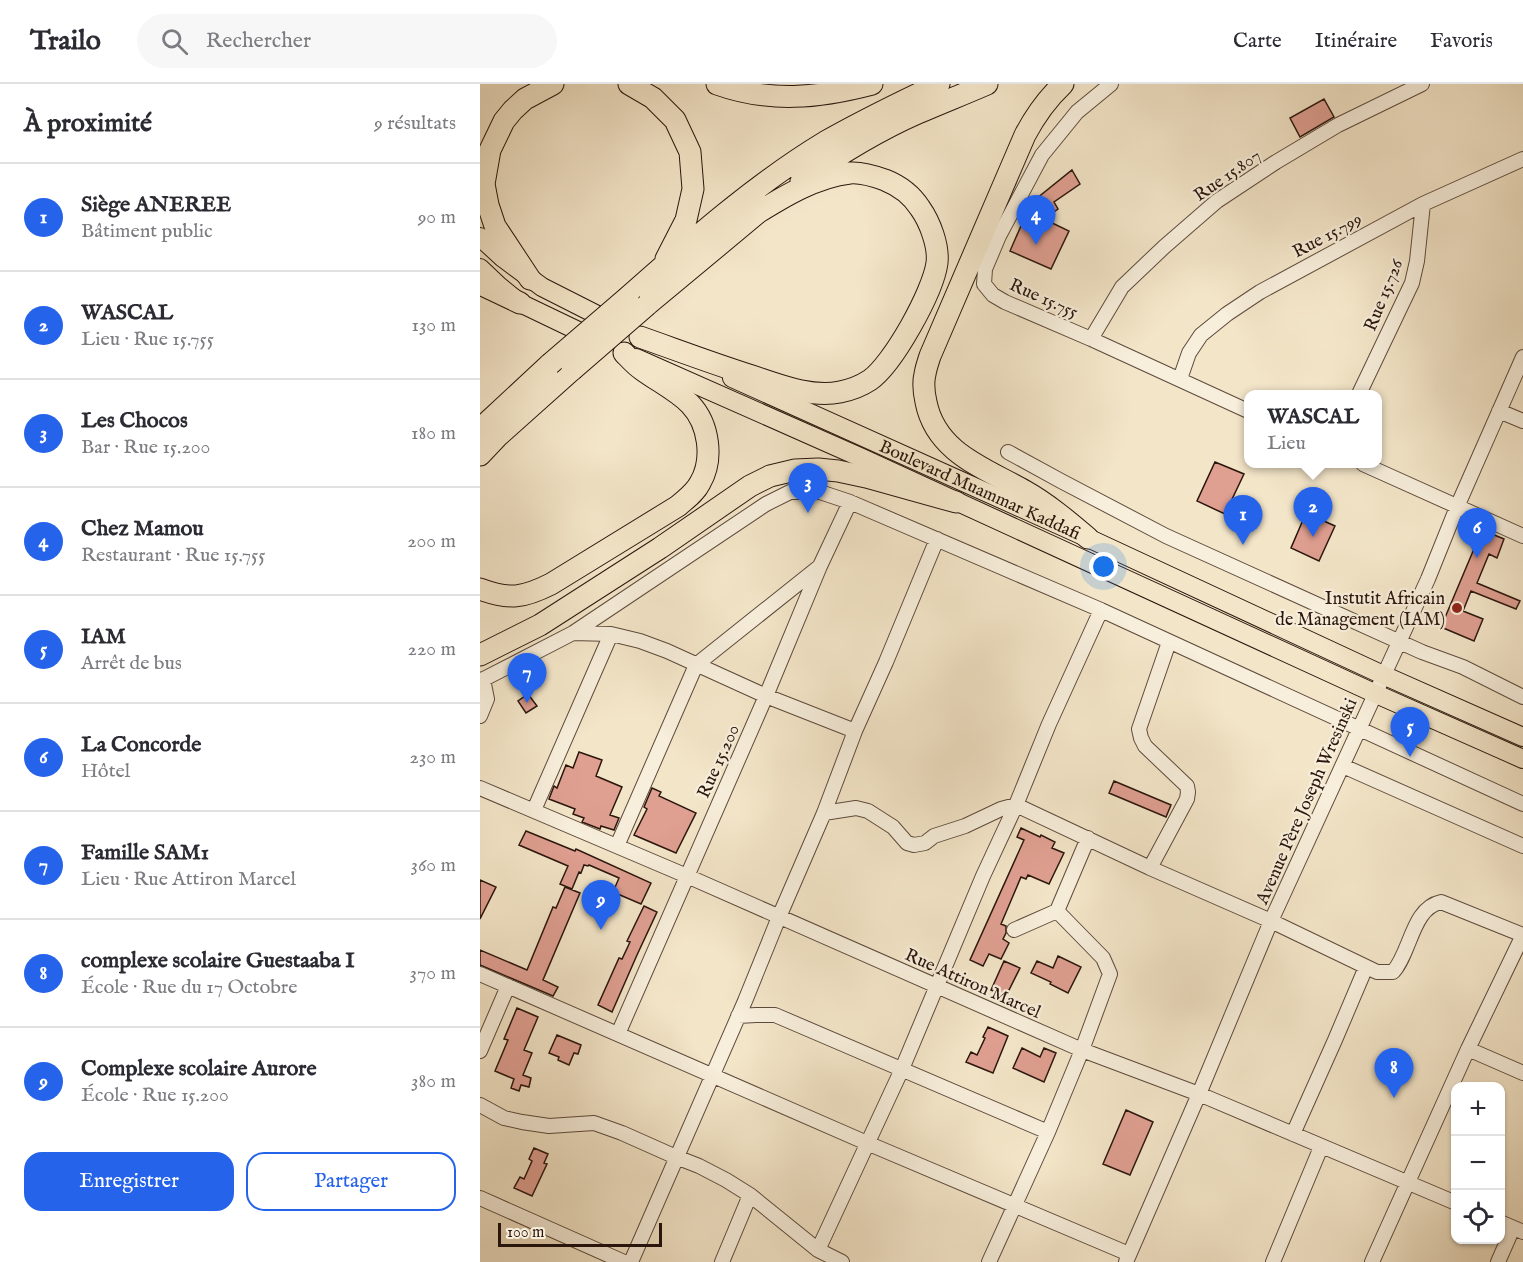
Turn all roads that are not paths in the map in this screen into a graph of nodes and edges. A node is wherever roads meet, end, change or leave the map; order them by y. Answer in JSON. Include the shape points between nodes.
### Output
{"nodes":[{"id":1,"x":553,"y":84,"type":"edge"},
{"id":2,"x":629,"y":84,"type":"edge"},
{"id":3,"x":717,"y":84,"type":"edge"},
{"id":4,"x":872,"y":84,"type":"edge"},
{"id":5,"x":939,"y":84,"type":"edge"},
{"id":6,"x":987,"y":84,"type":"edge"},
{"id":7,"x":1063,"y":84,"type":"edge"},
{"id":8,"x":1111,"y":84,"type":"edge"},
{"id":9,"x":1422,"y":84,"type":"edge"},
{"id":10,"x":1523,"y":159,"type":"edge"},
{"id":11,"x":1423,"y":204,"type":"junction"},
{"id":12,"x":754,"y":214,"type":"junction"},
{"id":13,"x":480,"y":237,"type":"edge"},
{"id":14,"x":480,"y":268,"type":"edge"},
{"id":15,"x":658,"y":271,"type":"junction"},
{"id":16,"x":530,"y":279,"type":"junction"},
{"id":17,"x":480,"y":284,"type":"edge"},
{"id":18,"x":638,"y":301,"type":"junction"},
{"id":19,"x":520,"y":303,"type":"junction"},
{"id":20,"x":640,"y":337,"type":"junction"},
{"id":21,"x":1091,"y":339,"type":"junction"},
{"id":22,"x":624,"y":353,"type":"junction"},
{"id":23,"x":1523,"y":357,"type":"edge"},
{"id":24,"x":1180,"y":379,"type":"junction"},
{"id":25,"x":1361,"y":390,"type":"edge"},
{"id":26,"x":1244,"y":409,"type":"edge"},
{"id":27,"x":1499,"y":411,"type":"junction"},
{"id":28,"x":1523,"y":421,"type":"edge"},
{"id":29,"x":482,"y":447,"type":"edge"},
{"id":30,"x":1008,"y":452,"type":"dead end"},
{"id":31,"x":1372,"y":468,"type":"edge"},
{"id":32,"x":850,"y":502,"type":"junction"},
{"id":33,"x":956,"y":502,"type":"junction"},
{"id":34,"x":1457,"y":507,"type":"junction"},
{"id":35,"x":1523,"y":536,"type":"edge"},
{"id":36,"x":1088,"y":538,"type":"junction"},
{"id":37,"x":937,"y":539,"type":"junction"},
{"id":38,"x":820,"y":566,"type":"junction"},
{"id":39,"x":480,"y":589,"type":"edge"},
{"id":40,"x":1101,"y":610,"type":"junction"},
{"id":41,"x":573,"y":633,"type":"junction"},
{"id":42,"x":611,"y":634,"type":"junction"},
{"id":43,"x":1398,"y":641,"type":"junction"},
{"id":44,"x":1169,"y":642,"type":"junction"},
{"id":45,"x":480,"y":655,"type":"edge"},
{"id":46,"x":696,"y":664,"type":"junction"},
{"id":47,"x":1383,"y":675,"type":"junction"},
{"id":48,"x":482,"y":680,"type":"edge"},
{"id":49,"x":1374,"y":693,"type":"junction"},
{"id":50,"x":766,"y":696,"type":"junction"},
{"id":51,"x":1523,"y":696,"type":"edge"},
{"id":52,"x":480,"y":716,"type":"edge"},
{"id":53,"x":1359,"y":730,"type":"junction"},
{"id":54,"x":855,"y":731,"type":"junction"},
{"id":55,"x":1523,"y":737,"type":"edge"},
{"id":56,"x":1523,"y":759,"type":"edge"},
{"id":57,"x":1343,"y":766,"type":"junction"},
{"id":58,"x":480,"y":788,"type":"edge"},
{"id":59,"x":1523,"y":804,"type":"edge"},
{"id":60,"x":1016,"y":805,"type":"junction"},
{"id":61,"x":534,"y":810,"type":"junction"},
{"id":62,"x":824,"y":813,"type":"junction"},
{"id":63,"x":1088,"y":838,"type":"junction"},
{"id":64,"x":1520,"y":840,"type":"edge"},
{"id":65,"x":617,"y":846,"type":"junction"},
{"id":66,"x":1150,"y":868,"type":"junction"},
{"id":67,"x":687,"y":876,"type":"junction"},
{"id":68,"x":1057,"y":911,"type":"junction"},
{"id":69,"x":778,"y":917,"type":"junction"},
{"id":70,"x":1271,"y":921,"type":"junction"},
{"id":71,"x":1014,"y":930,"type":"dead end"},
{"id":72,"x":1523,"y":935,"type":"edge"},
{"id":73,"x":1518,"y":956,"type":"edge"},
{"id":74,"x":1366,"y":967,"type":"junction"},
{"id":75,"x":480,"y":974,"type":"edge"},
{"id":76,"x":508,"y":986,"type":"junction"},
{"id":77,"x":936,"y":986,"type":"junction"},
{"id":78,"x":738,"y":1016,"type":"junction"},
{"id":79,"x":618,"y":1034,"type":"junction"},
{"id":80,"x":1468,"y":1049,"type":"junction"},
{"id":81,"x":1082,"y":1050,"type":"junction"},
{"id":82,"x":480,"y":1051,"type":"edge"},
{"id":83,"x":902,"y":1069,"type":"junction"},
{"id":84,"x":1523,"y":1073,"type":"edge"},
{"id":85,"x":712,"y":1075,"type":"junction"},
{"id":86,"x":1199,"y":1094,"type":"junction"},
{"id":87,"x":480,"y":1105,"type":"edge"},
{"id":88,"x":1048,"y":1132,"type":"junction"},
{"id":89,"x":1293,"y":1134,"type":"junction"},
{"id":90,"x":867,"y":1143,"type":"junction"},
{"id":91,"x":1321,"y":1147,"type":"junction"},
{"id":92,"x":676,"y":1157,"type":"junction"},
{"id":93,"x":1407,"y":1182,"type":"junction"},
{"id":94,"x":750,"y":1195,"type":"junction"},
{"id":95,"x":480,"y":1198,"type":"edge"},
{"id":96,"x":1451,"y":1201,"type":"edge"},
{"id":97,"x":1015,"y":1206,"type":"junction"},
{"id":98,"x":1512,"y":1228,"type":"edge"},
{"id":99,"x":818,"y":1250,"type":"junction"},
{"id":100,"x":1127,"y":1258,"type":"edge"},
{"id":101,"x":624,"y":1262,"type":"edge"},
{"id":102,"x":631,"y":1262,"type":"edge"},
{"id":103,"x":722,"y":1262,"type":"edge"},
{"id":104,"x":842,"y":1262,"type":"edge"},
{"id":105,"x":989,"y":1262,"type":"edge"},
{"id":106,"x":1273,"y":1262,"type":"edge"},
{"id":107,"x":1372,"y":1262,"type":"edge"},
{"id":108,"x":1498,"y":1262,"type":"edge"}],
"edges":[{"from":1,"to":16,"type":"highway","via":[[525,99],[504,121],[489,150],[484,184],[495,226]]},
{"from":2,"to":15,"type":"highway","via":[[652,98],[675,120],[690,152],[693,189],[686,220]]},
{"from":3,"to":4,"type":"highway","via":[[769,96],[812,96]]},
{"from":5,"to":15,"type":"highway","via":[[825,143],[766,182]]},
{"from":6,"to":12,"type":"highway","via":[[874,135],[829,161]]},
{"from":7,"to":36,"type":"highway","via":[[1034,119],[1012,163],[930,356],[924,375],[924,396],[932,423],[949,446],[1027,492]]},
{"from":8,"to":21,"type":"street","name":"Rue 15.755","via":[[1077,112],[1042,155],[985,269],[984,284],[993,295]]},
{"from":9,"to":21,"type":"street","name":"Rue 15.807","via":[[1338,125],[1216,201],[1122,287]]},
{"from":10,"to":11,"type":"street","name":"Rue 15.799"},
{"from":11,"to":24,"type":"street","name":"Rue 15.799","via":[[1260,292],[1227,314],[1201,335]]},
{"from":11,"to":25,"type":"street","name":"Rue 15.726","via":[[1412,283]]},
{"from":12,"to":18,"type":"highway"},
{"from":12,"to":20,"type":"highway","via":[[788,194],[851,173],[900,186],[920,207],[931,228],[938,262],[913,322],[871,380],[838,393],[816,393],[738,372]]},
{"from":13,"to":16,"type":"main road","name":"Boulevard Muammar Kaddafi"},
{"from":14,"to":19,"type":"main road","name":"Boulevard Muammar Kaddafi"},
{"from":15,"to":18,"type":"highway"},
{"from":16,"to":20,"type":"main road","name":"Boulevard Muammar Kaddafi"},
{"from":17,"to":19,"type":"highway"},
{"from":18,"to":29,"type":"highway","bridge":true,"via":[[572,370]]},
{"from":18,"to":29,"type":"highway","bridge":true,"via":[[550,364]]},
{"from":19,"to":22,"type":"main road","name":"Boulevard Muammar Kaddafi"},
{"from":20,"to":36,"type":"main road","name":"Boulevard Muammar Kaddafi"},
{"from":21,"to":24,"type":"street","name":"Rue 15.755"},
{"from":22,"to":33,"type":"main road","name":"Boulevard Muammar Kaddafi"},
{"from":22,"to":39,"type":"highway","via":[[681,396],[699,416],[708,448],[700,484],[678,506],[551,585],[518,597]]},
{"from":23,"to":27,"type":"street","name":"Avenue Père Joseph Wresinski"},
{"from":24,"to":26,"type":"street","name":"Rue 15.755"},
{"from":27,"to":28,"type":"street"},
{"from":27,"to":34,"type":"street","name":"Avenue Père Joseph Wresinski"},
{"from":30,"to":43,"type":"street","via":[[1167,536]]},
{"from":31,"to":34,"type":"street"},
{"from":32,"to":37,"type":"street"},
{"from":32,"to":38,"type":"street","name":"Rue 15.200"},
{"from":32,"to":41,"type":"street","via":[[820,492],[790,492],[766,504]]},
{"from":33,"to":45,"type":"highway","via":[[838,471],[795,470],[770,476],[540,625]]},
{"from":33,"to":49,"type":"main road","name":"Boulevard Muammar Kaddafi"},
{"from":34,"to":35,"type":"street"},
{"from":34,"to":43,"type":"street","name":"Avenue Père Joseph Wresinski"},
{"from":36,"to":47,"type":"main road","name":"Boulevard Muammar Kaddafi"},
{"from":37,"to":40,"type":"street"},
{"from":37,"to":54,"type":"street"},
{"from":38,"to":46,"type":"street"},
{"from":38,"to":50,"type":"street","name":"Rue 15.200"},
{"from":40,"to":44,"type":"street"},
{"from":40,"to":60,"type":"street"},
{"from":41,"to":42,"type":"street"},
{"from":41,"to":48,"type":"street"},
{"from":42,"to":46,"type":"street","via":[[640,640]]},
{"from":42,"to":61,"type":"street"},
{"from":43,"to":47,"type":"street","name":"Avenue Père Joseph Wresinski"},
{"from":43,"to":51,"type":"street"},
{"from":44,"to":53,"type":"street"},
{"from":44,"to":66,"type":"street","via":[[1139,729],[1145,746],[1188,792]]},
{"from":46,"to":50,"type":"street"},
{"from":46,"to":65,"type":"street"},
{"from":47,"to":49,"type":"street","name":"Avenue Père Joseph Wresinski"},
{"from":47,"to":55,"type":"main road","name":"Boulevard Muammar Kaddafi"},
{"from":48,"to":52,"type":"street","via":[[487,699]]},
{"from":49,"to":53,"type":"street","name":"Avenue Père Joseph Wresinski"},
{"from":49,"to":56,"type":"main road","name":"Boulevard Muammar Kaddafi"},
{"from":50,"to":54,"type":"street"},
{"from":50,"to":67,"type":"street","name":"Rue 15.200"},
{"from":53,"to":57,"type":"street","name":"Avenue Père Joseph Wresinski"},
{"from":53,"to":59,"type":"street"},
{"from":54,"to":62,"type":"street"},
{"from":57,"to":64,"type":"street"},
{"from":57,"to":70,"type":"street","name":"Avenue Père Joseph Wresinski"},
{"from":58,"to":61,"type":"street","name":"Rue Attiron Marcel"},
{"from":60,"to":62,"type":"street","via":[[914,845],[868,811],[856,808]]},
{"from":60,"to":63,"type":"street"},
{"from":60,"to":77,"type":"street"},
{"from":61,"to":65,"type":"street","name":"Rue Attiron Marcel"},
{"from":62,"to":69,"type":"street"},
{"from":63,"to":66,"type":"street"},
{"from":63,"to":68,"type":"street"},
{"from":65,"to":67,"type":"street","name":"Rue Attiron Marcel"},
{"from":66,"to":70,"type":"street"},
{"from":67,"to":69,"type":"street","name":"Rue Attiron Marcel"},
{"from":67,"to":79,"type":"street","name":"Rue 15.200"},
{"from":68,"to":71,"type":"street"},
{"from":68,"to":81,"type":"street","via":[[1103,958],[1110,974]]},
{"from":69,"to":77,"type":"street","name":"Rue Attiron Marcel"},
{"from":69,"to":78,"type":"street"},
{"from":70,"to":74,"type":"street"},
{"from":70,"to":86,"type":"street","name":"Avenue Père Joseph Wresinski"},
{"from":72,"to":73,"type":"street"},
{"from":72,"to":74,"type":"street","via":[[1441,902],[1433,903],[1417,922],[1400,965],[1393,972]]},
{"from":73,"to":80,"type":"street"},
{"from":74,"to":89,"type":"street"},
{"from":75,"to":76,"type":"street"},
{"from":76,"to":79,"type":"street"},
{"from":76,"to":82,"type":"street"},
{"from":77,"to":81,"type":"street","name":"Rue Attiron Marcel"},
{"from":77,"to":83,"type":"street"},
{"from":78,"to":83,"type":"street","via":[[775,1016]]},
{"from":78,"to":85,"type":"street"},
{"from":79,"to":85,"type":"street"},
{"from":80,"to":84,"type":"street"},
{"from":80,"to":93,"type":"street"},
{"from":81,"to":86,"type":"street","name":"Rue Attiron Marcel"},
{"from":81,"to":88,"type":"street"},
{"from":83,"to":88,"type":"street"},
{"from":83,"to":90,"type":"street"},
{"from":85,"to":90,"type":"street"},
{"from":85,"to":92,"type":"street"},
{"from":86,"to":89,"type":"street","name":"Rue Attiron Marcel"},
{"from":86,"to":100,"type":"street","name":"Avenue Père Joseph Wresinski"},
{"from":87,"to":92,"type":"street","via":[[504,1118],[522,1122],[549,1126],[594,1123]]},
{"from":88,"to":97,"type":"street"},
{"from":89,"to":91,"type":"street","name":"Rue Attiron Marcel"},
{"from":90,"to":97,"type":"street"},
{"from":90,"to":99,"type":"street"},
{"from":91,"to":93,"type":"street","name":"Rue Attiron Marcel"},
{"from":91,"to":106,"type":"street"},
{"from":92,"to":94,"type":"street"},
{"from":92,"to":102,"type":"street"},
{"from":93,"to":96,"type":"street","name":"Rue Attiron Marcel"},
{"from":93,"to":107,"type":"street"},
{"from":94,"to":99,"type":"street"},
{"from":94,"to":103,"type":"street"},
{"from":95,"to":101,"type":"street"},
{"from":97,"to":100,"type":"street"},
{"from":97,"to":105,"type":"street"},
{"from":98,"to":108,"type":"street"},
{"from":99,"to":104,"type":"street"}]}
